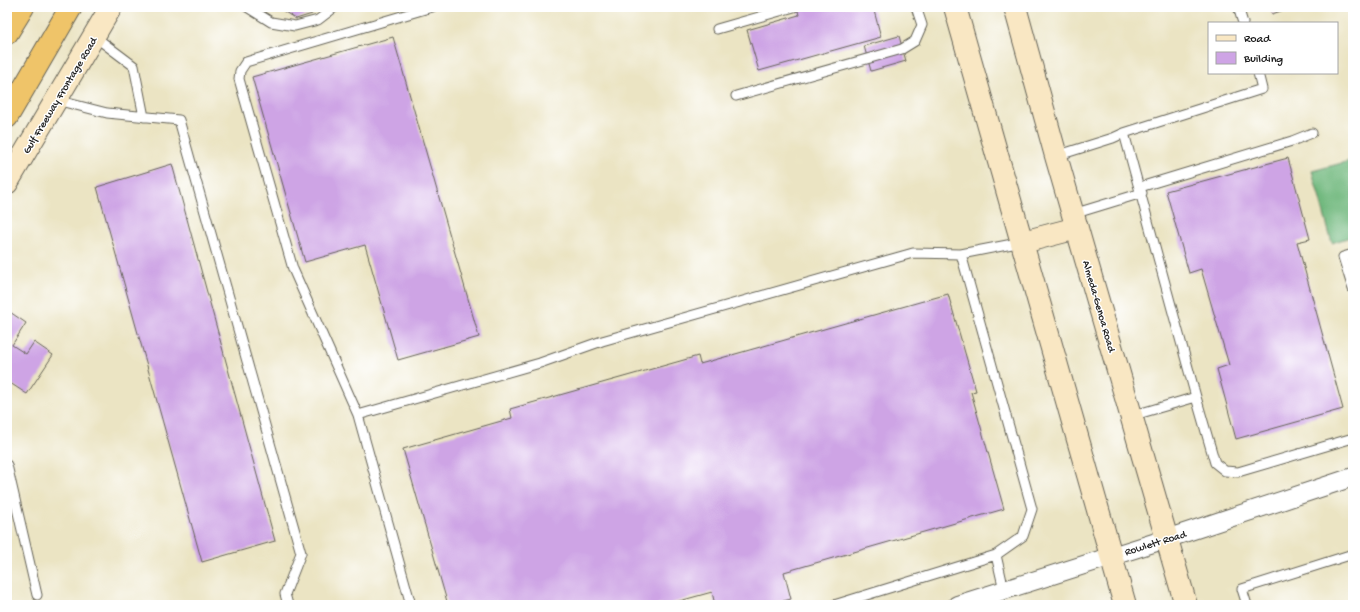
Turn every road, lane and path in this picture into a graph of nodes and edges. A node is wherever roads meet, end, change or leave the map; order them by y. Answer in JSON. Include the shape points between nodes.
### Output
{"nodes":[{"id":1,"x":23,"y":7,"type":"edge"},
{"id":2,"x":71,"y":7,"type":"edge"},
{"id":3,"x":112,"y":7,"type":"edge"},
{"id":4,"x":246,"y":7,"type":"edge"},
{"id":5,"x":335,"y":7,"type":"edge"},
{"id":6,"x":432,"y":7,"type":"edge"},
{"id":7,"x":794,"y":7,"type":"edge"},
{"id":8,"x":916,"y":7,"type":"edge"},
{"id":9,"x":955,"y":7,"type":"edge"},
{"id":10,"x":1015,"y":7,"type":"edge"},
{"id":11,"x":1238,"y":7,"type":"edge"},
{"id":12,"x":1243,"y":22,"type":"edge"},
{"id":13,"x":717,"y":29,"type":"dead end"},
{"id":14,"x":7,"y":33,"type":"edge"},
{"id":15,"x":94,"y":36,"type":"junction"},
{"id":16,"x":1258,"y":74,"type":"edge"},
{"id":17,"x":736,"y":96,"type":"dead end"},
{"id":18,"x":56,"y":100,"type":"junction"},
{"id":19,"x":144,"y":117,"type":"junction"},
{"id":20,"x":7,"y":118,"type":"edge"},
{"id":21,"x":1124,"y":133,"type":"junction"},
{"id":22,"x":1312,"y":134,"type":"dead end"},
{"id":23,"x":1056,"y":156,"type":"junction"},
{"id":24,"x":7,"y":183,"type":"edge"},
{"id":25,"x":1141,"y":190,"type":"junction"},
{"id":26,"x":1075,"y":221,"type":"junction"},
{"id":27,"x":1023,"y":242,"type":"junction"},
{"id":28,"x":961,"y":254,"type":"junction"},
{"id":29,"x":1353,"y":254,"type":"edge"},
{"id":30,"x":1353,"y":289,"type":"edge"},
{"id":31,"x":1196,"y":397,"type":"junction"},
{"id":32,"x":358,"y":415,"type":"junction"},
{"id":33,"x":1131,"y":416,"type":"junction"},
{"id":34,"x":1353,"y":438,"type":"edge"},
{"id":35,"x":7,"y":465,"type":"edge"},
{"id":36,"x":1353,"y":477,"type":"edge"},
{"id":37,"x":1166,"y":540,"type":"junction"},
{"id":38,"x":1353,"y":554,"type":"edge"},
{"id":39,"x":996,"y":555,"type":"junction"},
{"id":40,"x":1111,"y":556,"type":"junction"},
{"id":41,"x":1004,"y":590,"type":"junction"},
{"id":42,"x":37,"y":595,"type":"dead end"},
{"id":43,"x":288,"y":605,"type":"edge"},
{"id":44,"x":411,"y":605,"type":"edge"},
{"id":45,"x":834,"y":605,"type":"edge"},
{"id":46,"x":957,"y":605,"type":"edge"},
{"id":47,"x":1125,"y":605,"type":"edge"},
{"id":48,"x":1186,"y":605,"type":"edge"},
{"id":49,"x":1247,"y":605,"type":"edge"}],
"edges":[{"from":1,"to":14,"type":"highway"},
{"from":2,"to":20,"type":"highway"},
{"from":3,"to":15,"type":"main road","name":"Gulf Freeway Frontage Road"},
{"from":4,"to":5,"type":"lane","via":[[271,22],[295,26],[318,20]]},
{"from":6,"to":32,"type":"lane","via":[[246,62],[240,71],[239,79],[293,269]]},
{"from":7,"to":13,"type":"lane"},
{"from":8,"to":17,"type":"lane","via":[[922,25],[914,41],[902,49]]},
{"from":9,"to":27,"type":"main road"},
{"from":10,"to":23,"type":"main road","name":"Almeda-Genoa Road"},
{"from":11,"to":12,"type":"lane"},
{"from":15,"to":18,"type":"main road","name":"Gulf Freeway Frontage Road"},
{"from":15,"to":19,"type":"lane","via":[[134,66]]},
{"from":16,"to":21,"type":"lane","via":[[1262,89]]},
{"from":18,"to":19,"type":"lane","via":[[107,113]]},
{"from":18,"to":24,"type":"main road","name":"Gulf Freeway Frontage Road"},
{"from":19,"to":43,"type":"lane","via":[[179,120],[301,553],[285,594]]},
{"from":21,"to":23,"type":"lane"},
{"from":21,"to":25,"type":"lane"},
{"from":22,"to":25,"type":"lane"},
{"from":23,"to":26,"type":"main road","name":"Almeda-Genoa Road"},
{"from":25,"to":26,"type":"lane"},
{"from":25,"to":31,"type":"lane"},
{"from":26,"to":27,"type":"main road"},
{"from":26,"to":33,"type":"main road","name":"Almeda-Genoa Road"},
{"from":27,"to":28,"type":"lane"},
{"from":27,"to":40,"type":"main road"},
{"from":28,"to":32,"type":"lane","via":[[913,252],[602,341],[540,363]]},
{"from":28,"to":39,"type":"lane","via":[[1032,509],[1024,536]]},
{"from":29,"to":30,"type":"lane","via":[[1344,257]]},
{"from":31,"to":33,"type":"lane"},
{"from":31,"to":34,"type":"lane","via":[[1215,463],[1225,471],[1238,472]]},
{"from":32,"to":44,"type":"lane"},
{"from":33,"to":37,"type":"main road","name":"Almeda-Genoa Road"},
{"from":35,"to":42,"type":"lane"},
{"from":36,"to":37,"type":"street","name":"Rowlett Road"},
{"from":37,"to":40,"type":"street","name":"Rowlett Road"},
{"from":37,"to":48,"type":"main road","name":"Almeda-Genoa Road"},
{"from":38,"to":49,"type":"lane","via":[[1242,590]]},
{"from":39,"to":41,"type":"lane"},
{"from":39,"to":45,"type":"lane"},
{"from":40,"to":41,"type":"street","name":"Rowlett Road"},
{"from":40,"to":47,"type":"main road"},
{"from":41,"to":46,"type":"street","name":"Rowlett Road"}]}
